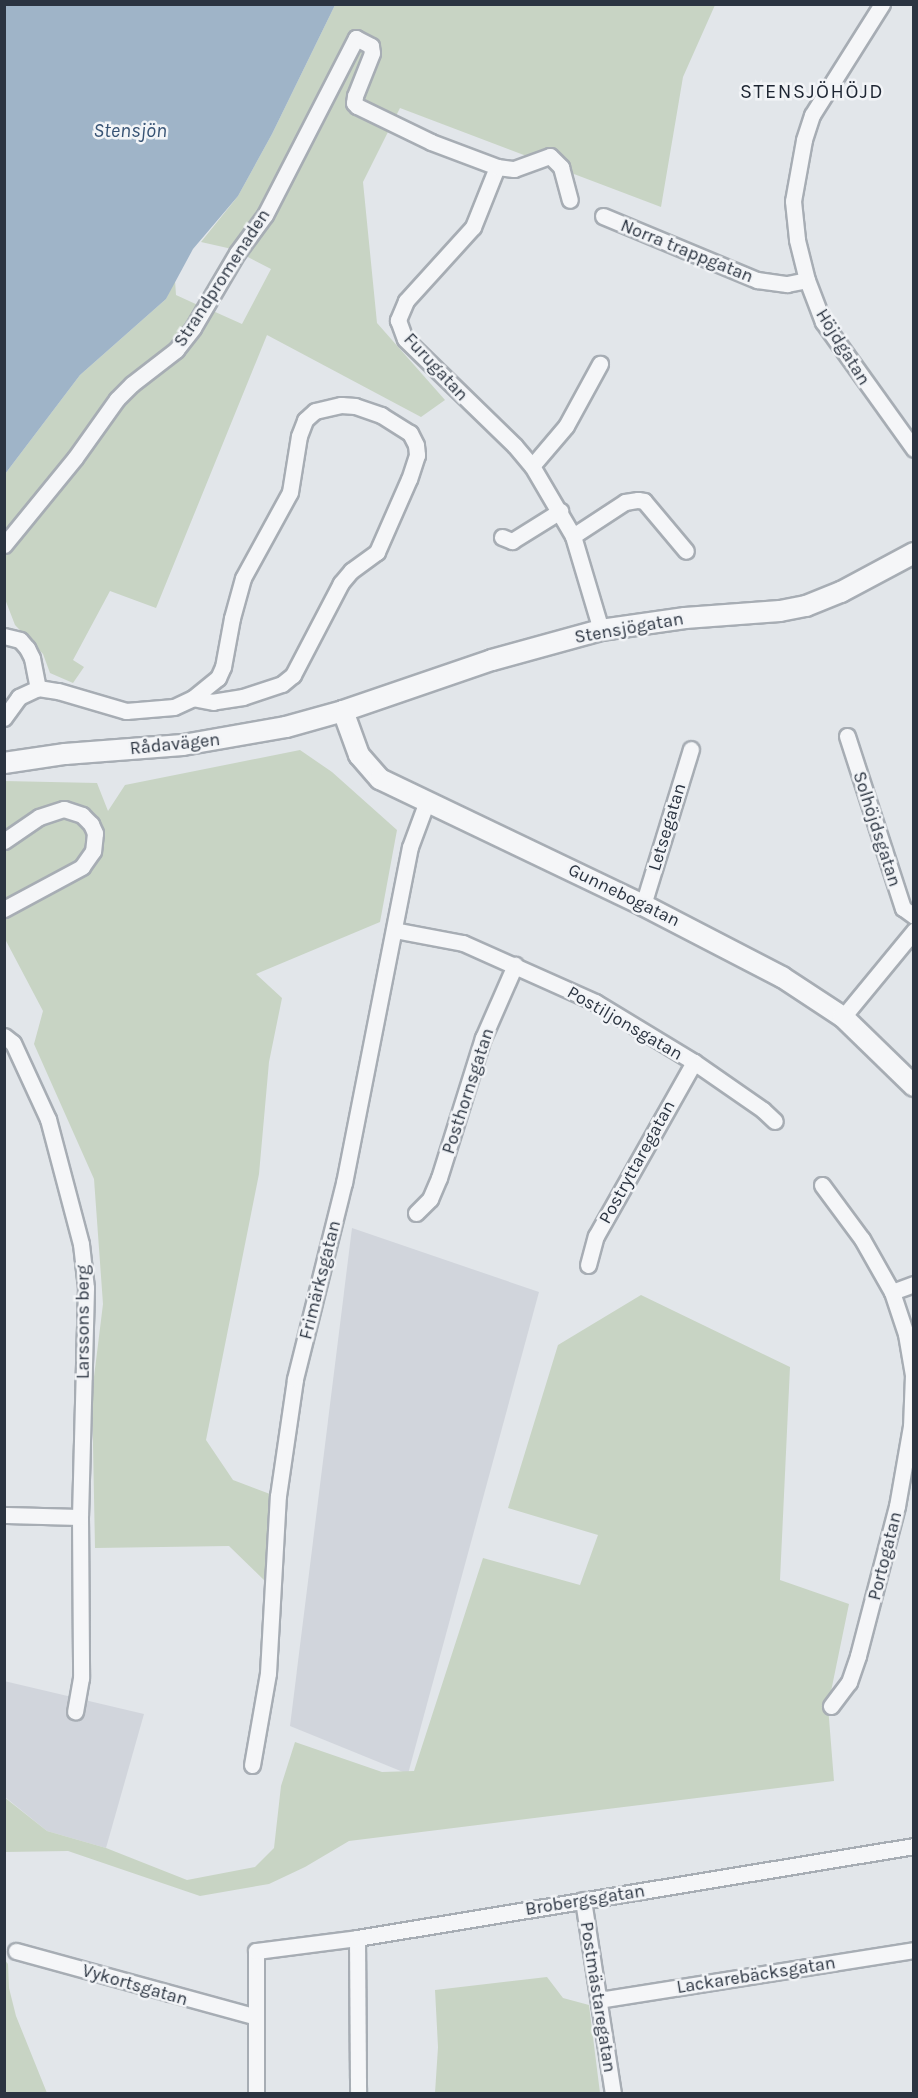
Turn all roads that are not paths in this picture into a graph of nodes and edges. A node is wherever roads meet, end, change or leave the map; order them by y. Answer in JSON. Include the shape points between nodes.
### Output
{"nodes":[{"id":1,"x":882,"y":4,"type":"edge"},
{"id":2,"x":497,"y":167,"type":"junction"},
{"id":3,"x":570,"y":200,"type":"dead end"},
{"id":4,"x":603,"y":216,"type":"dead end"},
{"id":5,"x":807,"y":280,"type":"junction"},
{"id":6,"x":600,"y":364,"type":"dead end"},
{"id":7,"x":914,"y":449,"type":"edge"},
{"id":8,"x":532,"y":466,"type":"junction"},
{"id":9,"x":560,"y":511,"type":"junction"},
{"id":10,"x":573,"y":536,"type":"junction"},
{"id":11,"x":502,"y":537,"type":"dead end"},
{"id":12,"x":4,"y":545,"type":"edge"},
{"id":13,"x":686,"y":551,"type":"dead end"},
{"id":14,"x":914,"y":553,"type":"edge"},
{"id":15,"x":601,"y":630,"type":"junction"},
{"id":16,"x":5,"y":632,"type":"edge"},
{"id":17,"x":38,"y":688,"type":"junction"},
{"id":18,"x":193,"y":698,"type":"junction"},
{"id":19,"x":343,"y":711,"type":"junction"},
{"id":20,"x":4,"y":718,"type":"edge"},
{"id":21,"x":847,"y":736,"type":"dead end"},
{"id":22,"x":691,"y":749,"type":"dead end"},
{"id":23,"x":4,"y":763,"type":"edge"},
{"id":24,"x":427,"y":801,"type":"junction"},
{"id":25,"x":4,"y":841,"type":"edge"},
{"id":26,"x":643,"y":905,"type":"junction"},
{"id":27,"x":4,"y":909,"type":"edge"},
{"id":28,"x":914,"y":916,"type":"edge"},
{"id":29,"x":394,"y":930,"type":"junction"},
{"id":30,"x":914,"y":931,"type":"edge"},
{"id":31,"x":515,"y":965,"type":"junction"},
{"id":32,"x":843,"y":1017,"type":"junction"},
{"id":33,"x":4,"y":1036,"type":"edge"},
{"id":34,"x":694,"y":1062,"type":"junction"},
{"id":35,"x":914,"y":1086,"type":"edge"},
{"id":36,"x":775,"y":1121,"type":"dead end"},
{"id":37,"x":822,"y":1185,"type":"dead end"},
{"id":38,"x":416,"y":1213,"type":"dead end"},
{"id":39,"x":588,"y":1265,"type":"dead end"},
{"id":40,"x":914,"y":1284,"type":"edge"},
{"id":41,"x":892,"y":1292,"type":"junction"},
{"id":42,"x":4,"y":1515,"type":"edge"},
{"id":43,"x":80,"y":1517,"type":"junction"},
{"id":44,"x":831,"y":1706,"type":"dead end"},
{"id":45,"x":75,"y":1711,"type":"dead end"},
{"id":46,"x":252,"y":1765,"type":"dead end"},
{"id":47,"x":914,"y":1846,"type":"edge"},
{"id":48,"x":583,"y":1900,"type":"junction"},
{"id":49,"x":357,"y":1938,"type":"junction"},
{"id":50,"x":914,"y":1950,"type":"edge"},
{"id":51,"x":16,"y":1951,"type":"dead end"},
{"id":52,"x":599,"y":2000,"type":"junction"},
{"id":53,"x":254,"y":2016,"type":"junction"},
{"id":54,"x":256,"y":2094,"type":"edge"},
{"id":55,"x":358,"y":2094,"type":"edge"},
{"id":56,"x":613,"y":2094,"type":"edge"}],
"edges":[{"from":1,"to":5,"type":"street","name":"Höjdgatan","via":[[824,94],[804,140],[793,201]]},
{"from":2,"to":3,"type":"street","via":[[514,169],[550,156],[561,167]]},
{"from":2,"to":8,"type":"street","name":"Furugatan","via":[[473,227],[406,301],[398,320],[405,339]]},
{"from":2,"to":12,"type":"street","name":"Strandpromenaden","via":[[431,142],[357,106],[355,96],[372,53],[371,46],[356,38],[265,215],[194,328],[176,350],[117,399]]},
{"from":4,"to":5,"type":"street","name":"Norra trappgatan","via":[[757,280],[787,284]]},
{"from":5,"to":7,"type":"street","name":"Höjdgatan","via":[[823,322]]},
{"from":6,"to":8,"type":"street","via":[[566,426]]},
{"from":8,"to":9,"type":"street","name":"Furugatan"},
{"from":9,"to":10,"type":"street","name":"Furugatan"},
{"from":9,"to":11,"type":"street","via":[[512,541]]},
{"from":10,"to":13,"type":"street","via":[[625,502],[638,500],[644,501]]},
{"from":10,"to":15,"type":"street","name":"Furugatan"},
{"from":14,"to":15,"type":"street","name":"Stensjögatan","via":[[842,592],[806,606]]},
{"from":15,"to":19,"type":"street","name":"Stensjögatan","via":[[492,660]]},
{"from":16,"to":17,"type":"street","via":[[27,648]]},
{"from":17,"to":18,"type":"street","via":[[126,711],[174,707]]},
{"from":17,"to":20,"type":"street","via":[[19,697]]},
{"from":18,"to":18,"type":"street","via":[[213,702],[243,697],[282,684],[293,675],[341,583],[377,552],[417,455],[410,433],[355,406],[324,407],[305,420],[290,492],[243,578],[223,667],[218,678]]},
{"from":19,"to":23,"type":"street","name":"Rådavägen","via":[[207,742]]},
{"from":19,"to":24,"type":"street","name":"Gunnebogatan","via":[[352,743],[372,773]]},
{"from":21,"to":28,"type":"street","name":"Solhöjdsgatan","via":[[903,908]]},
{"from":22,"to":26,"type":"street","name":"Letsegatan"},
{"from":24,"to":26,"type":"street","name":"Gunnebogatan"},
{"from":24,"to":29,"type":"street","name":"Frimärksgatan","via":[[410,847]]},
{"from":25,"to":27,"type":"street","via":[[39,817],[64,809],[82,815],[95,833],[93,851],[82,867]]},
{"from":26,"to":32,"type":"street","name":"Gunnebogatan","via":[[782,977]]},
{"from":29,"to":31,"type":"street","name":"Postiljonsgatan","via":[[463,943]]},
{"from":29,"to":46,"type":"street","name":"Frimärksgatan","via":[[344,1183],[295,1379],[278,1496],[267,1673]]},
{"from":30,"to":32,"type":"street"},
{"from":31,"to":34,"type":"street","name":"Postiljonsgatan","via":[[595,1002]]},
{"from":31,"to":38,"type":"street","name":"Posthornsgatan","via":[[483,1038],[439,1178],[430,1199]]},
{"from":32,"to":35,"type":"street","name":"Gunnebogatan"},
{"from":33,"to":43,"type":"street","name":"Larssons berg","via":[[13,1043],[48,1119],[81,1244],[86,1288]]},
{"from":34,"to":36,"type":"street","name":"Postiljonsgatan"},
{"from":34,"to":39,"type":"street","name":"Postryttaregatan","via":[[596,1236]]},
{"from":37,"to":41,"type":"street","name":"Portogatan","via":[[862,1239]]},
{"from":40,"to":41,"type":"street"},
{"from":41,"to":44,"type":"street","name":"Portogatan","via":[[906,1334],[913,1375],[911,1426],[897,1506],[858,1656],[849,1682]]},
{"from":42,"to":43,"type":"street"},
{"from":43,"to":45,"type":"street","name":"Larssons berg","via":[[81,1678]]},
{"from":47,"to":48,"type":"street","name":"Brobergsgatan"},
{"from":48,"to":49,"type":"street","name":"Brobergsgatan"},
{"from":48,"to":52,"type":"street","name":"Postmästaregatan"},
{"from":49,"to":53,"type":"street","name":"Brobergsgatan","via":[[256,1951]]},
{"from":49,"to":55,"type":"street"},
{"from":50,"to":52,"type":"street","name":"Lackarebäcksgatan"},
{"from":51,"to":53,"type":"street","name":"Vykortsgatan"},
{"from":52,"to":56,"type":"street","name":"Postmästaregatan"},
{"from":53,"to":54,"type":"street"}]}
